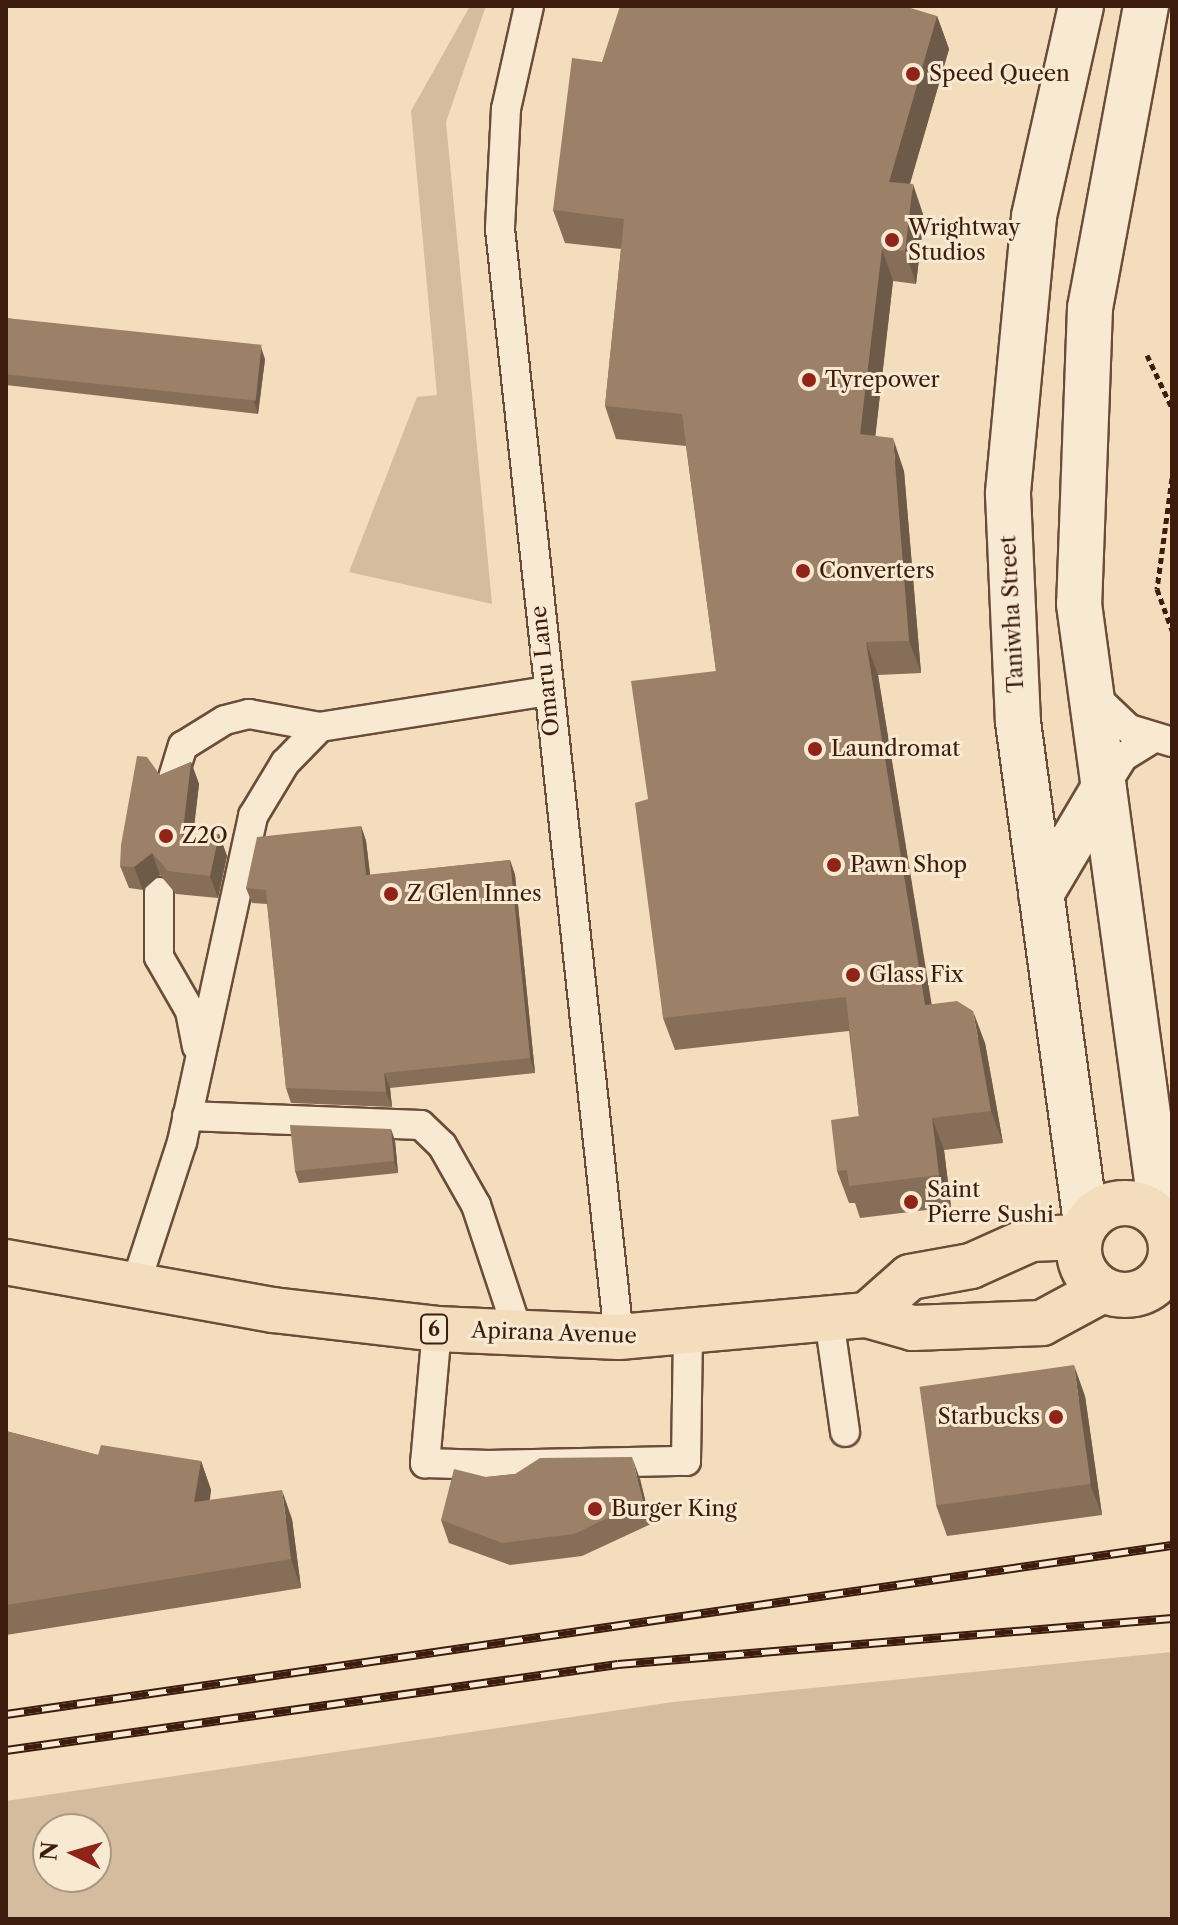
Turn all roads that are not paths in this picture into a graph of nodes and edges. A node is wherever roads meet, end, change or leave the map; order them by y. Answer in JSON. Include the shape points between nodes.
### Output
{"nodes":[{"id":1,"x":529,"y":6,"type":"edge"},
{"id":2,"x":1081,"y":6,"type":"edge"},
{"id":3,"x":1146,"y":6,"type":"edge"},
{"id":4,"x":1086,"y":688,"type":"junction"},
{"id":5,"x":547,"y":691,"type":"junction"},
{"id":6,"x":320,"y":727,"type":"junction"},
{"id":7,"x":1161,"y":741,"type":"edge"},
{"id":8,"x":172,"y":781,"type":"edge"},
{"id":9,"x":1103,"y":789,"type":"junction"},
{"id":10,"x":159,"y":892,"type":"edge"},
{"id":11,"x":1041,"y":894,"type":"junction"},
{"id":12,"x":197,"y":1067,"type":"junction"},
{"id":13,"x":187,"y":1116,"type":"junction"},
{"id":14,"x":1167,"y":1227,"type":"edge"},
{"id":15,"x":1083,"y":1230,"type":"junction"},
{"id":16,"x":6,"y":1262,"type":"edge"},
{"id":17,"x":134,"y":1289,"type":"junction"},
{"id":18,"x":1103,"y":1290,"type":"junction"},
{"id":19,"x":1160,"y":1295,"type":"edge"},
{"id":20,"x":848,"y":1317,"type":"junction"},
{"id":21,"x":437,"y":1329,"type":"junction"},
{"id":22,"x":518,"y":1332,"type":"junction"},
{"id":23,"x":688,"y":1333,"type":"junction"},
{"id":24,"x":619,"y":1337,"type":"junction"},
{"id":25,"x":845,"y":1432,"type":"dead end"}],
"edges":[{"from":1,"to":5,"type":"lane","name":"Omaru Lane","via":[[498,178]]},
{"from":2,"to":11,"type":"main road","name":"Taniwha Street","via":[[1034,217],[1008,494],[1009,640]]},
{"from":3,"to":4,"type":"main road","via":[[1090,308],[1080,458]]},
{"from":4,"to":7,"type":"lane"},
{"from":4,"to":9,"type":"main road"},
{"from":5,"to":6,"type":"lane"},
{"from":5,"to":24,"type":"lane","name":"Omaru Lane"},
{"from":6,"to":8,"type":"lane","via":[[249,714],[225,720],[183,746]]},
{"from":6,"to":12,"type":"lane","via":[[285,763],[253,816]]},
{"from":7,"to":9,"type":"lane","via":[[1123,757]]},
{"from":9,"to":11,"type":"main road"},
{"from":9,"to":14,"type":"main road"},
{"from":10,"to":12,"type":"lane","via":[[159,957],[190,1011]]},
{"from":11,"to":15,"type":"main road","name":"Taniwha Street"},
{"from":12,"to":13,"type":"lane"},
{"from":13,"to":17,"type":"lane"},
{"from":13,"to":22,"type":"lane","via":[[421,1125],[442,1145],[476,1205]]},
{"from":14,"to":15,"type":"main road","via":[[1123,1202]]},
{"from":14,"to":19,"type":"main road","via":[[1169,1262]]},
{"from":15,"to":18,"type":"main road","via":[[1082,1267]]},
{"from":15,"to":20,"type":"main road","via":[[1031,1239],[971,1266],[910,1277]]},
{"from":16,"to":17,"type":"main road","name":"Apirana Avenue","number":"6"},
{"from":17,"to":21,"type":"main road","name":"Apirana Avenue","number":"6"},
{"from":18,"to":19,"type":"main road"},
{"from":18,"to":20,"type":"main road","name":"Apirana Avenue","number":"6","via":[[1042,1323],[913,1328]]},
{"from":20,"to":23,"type":"main road","name":"Apirana Avenue","number":"6"},
{"from":20,"to":25,"type":"lane"},
{"from":21,"to":22,"type":"main road","name":"Apirana Avenue","number":"6"},
{"from":21,"to":23,"type":"lane","via":[[425,1463],[489,1465],[686,1461]]},
{"from":22,"to":24,"type":"main road","name":"Apirana Avenue","number":"6"},
{"from":23,"to":24,"type":"main road","name":"Apirana Avenue","number":"6"}]}
